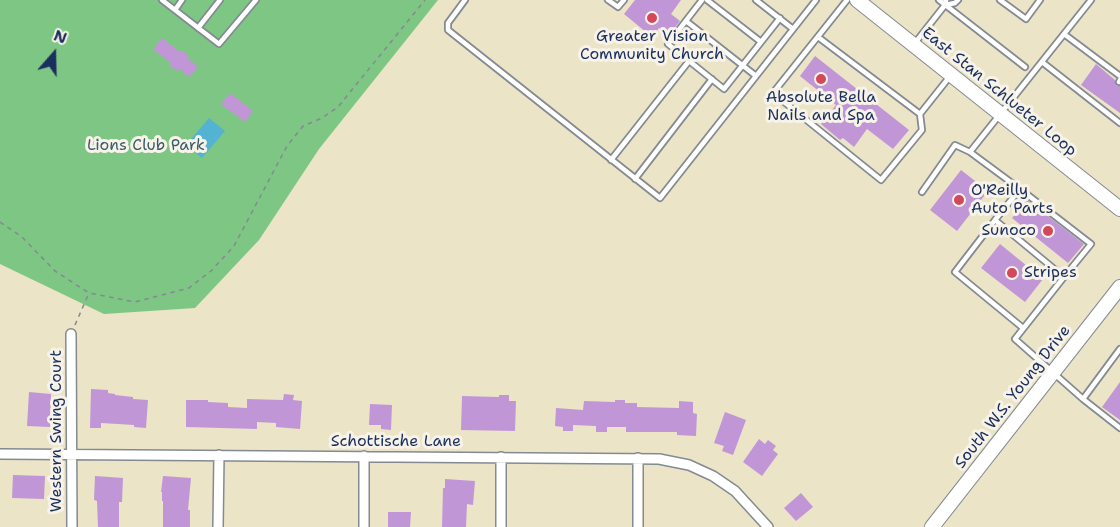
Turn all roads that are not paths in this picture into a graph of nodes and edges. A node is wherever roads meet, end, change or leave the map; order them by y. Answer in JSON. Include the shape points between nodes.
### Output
{"nodes":[{"id":1,"x":162,"y":0,"type":"edge"},
{"id":2,"x":182,"y":0,"type":"edge"},
{"id":3,"x":220,"y":0,"type":"edge"},
{"id":4,"x":256,"y":0,"type":"edge"},
{"id":5,"x":465,"y":0,"type":"edge"},
{"id":6,"x":608,"y":0,"type":"edge"},
{"id":7,"x":624,"y":0,"type":"edge"},
{"id":8,"x":702,"y":0,"type":"edge"},
{"id":9,"x":707,"y":0,"type":"edge"},
{"id":10,"x":756,"y":0,"type":"edge"},
{"id":11,"x":816,"y":0,"type":"edge"},
{"id":12,"x":847,"y":0,"type":"edge"},
{"id":13,"x":857,"y":0,"type":"edge"},
{"id":14,"x":939,"y":0,"type":"edge"},
{"id":15,"x":958,"y":0,"type":"edge"},
{"id":16,"x":1000,"y":0,"type":"edge"},
{"id":17,"x":1091,"y":0,"type":"edge"},
{"id":18,"x":1038,"y":1,"type":"edge"},
{"id":19,"x":945,"y":2,"type":"edge"},
{"id":20,"x":175,"y":10,"type":"junction"},
{"id":21,"x":780,"y":18,"type":"junction"},
{"id":22,"x":686,"y":21,"type":"junction"},
{"id":23,"x":198,"y":28,"type":"junction"},
{"id":24,"x":793,"y":29,"type":"junction"},
{"id":25,"x":1064,"y":34,"type":"junction"},
{"id":26,"x":818,"y":37,"type":"junction"},
{"id":27,"x":761,"y":42,"type":"junction"},
{"id":28,"x":914,"y":45,"type":"junction"},
{"id":29,"x":689,"y":61,"type":"junction"},
{"id":30,"x":1042,"y":62,"type":"junction"},
{"id":31,"x":743,"y":65,"type":"junction"},
{"id":32,"x":1025,"y":68,"type":"dead end"},
{"id":33,"x":951,"y":75,"type":"junction"},
{"id":34,"x":756,"y":76,"type":"junction"},
{"id":35,"x":712,"y":79,"type":"junction"},
{"id":36,"x":1120,"y":80,"type":"edge"},
{"id":37,"x":1104,"y":102,"type":"dead end"},
{"id":38,"x":1100,"y":107,"type":"junction"},
{"id":39,"x":1116,"y":110,"type":"dead end"},
{"id":40,"x":920,"y":114,"type":"junction"},
{"id":41,"x":1000,"y":114,"type":"junction"},
{"id":42,"x":1112,"y":116,"type":"junction"},
{"id":43,"x":1120,"y":123,"type":"edge"},
{"id":44,"x":970,"y":152,"type":"junction"},
{"id":45,"x":611,"y":160,"type":"junction"},
{"id":46,"x":635,"y":179,"type":"junction"},
{"id":47,"x":1020,"y":189,"type":"junction"},
{"id":48,"x":922,"y":192,"type":"dead end"},
{"id":49,"x":1120,"y":209,"type":"edge"},
{"id":50,"x":995,"y":220,"type":"junction"},
{"id":51,"x":1064,"y":277,"type":"junction"},
{"id":52,"x":1120,"y":287,"type":"edge"},
{"id":53,"x":1023,"y":328,"type":"junction"},
{"id":54,"x":71,"y":334,"type":"road end"},
{"id":55,"x":1120,"y":349,"type":"edge"},
{"id":56,"x":1114,"y":358,"type":"junction"},
{"id":57,"x":1120,"y":362,"type":"edge"},
{"id":58,"x":1053,"y":373,"type":"junction"},
{"id":59,"x":1083,"y":399,"type":"junction"},
{"id":60,"x":1120,"y":429,"type":"edge"},
{"id":61,"x":0,"y":454,"type":"edge"},
{"id":62,"x":73,"y":454,"type":"junction"},
{"id":63,"x":219,"y":456,"type":"junction"},
{"id":64,"x":364,"y":456,"type":"junction"},
{"id":65,"x":501,"y":457,"type":"junction"},
{"id":66,"x":638,"y":458,"type":"junction"},
{"id":67,"x":72,"y":527,"type":"edge"},
{"id":68,"x":218,"y":527,"type":"edge"},
{"id":69,"x":364,"y":527,"type":"edge"},
{"id":70,"x":501,"y":527,"type":"edge"},
{"id":71,"x":638,"y":527,"type":"edge"},
{"id":72,"x":768,"y":527,"type":"edge"},
{"id":73,"x":932,"y":527,"type":"edge"}],
"edges":[{"from":1,"to":20,"type":"lane"},
{"from":2,"to":20,"type":"lane"},
{"from":3,"to":23,"type":"lane"},
{"from":4,"to":23,"type":"lane","via":[[219,44]]},
{"from":5,"to":45,"type":"lane","via":[[448,23],[448,30]]},
{"from":6,"to":7,"type":"lane","via":[[618,7]]},
{"from":8,"to":22,"type":"lane"},
{"from":9,"to":27,"type":"lane"},
{"from":10,"to":21,"type":"lane"},
{"from":11,"to":24,"type":"lane"},
{"from":12,"to":26,"type":"lane"},
{"from":13,"to":28,"type":"main road","name":"East Stan Schlueter Loop"},
{"from":14,"to":19,"type":"lane"},
{"from":15,"to":19,"type":"lane"},
{"from":16,"to":18,"type":"lane","via":[[1026,19]]},
{"from":17,"to":25,"type":"lane"},
{"from":19,"to":28,"type":"lane"},
{"from":19,"to":32,"type":"lane"},
{"from":20,"to":23,"type":"lane"},
{"from":21,"to":24,"type":"lane"},
{"from":21,"to":27,"type":"lane"},
{"from":22,"to":29,"type":"lane","via":[[668,44]]},
{"from":22,"to":31,"type":"lane"},
{"from":24,"to":34,"type":"lane"},
{"from":25,"to":30,"type":"lane"},
{"from":25,"to":36,"type":"lane"},
{"from":26,"to":40,"type":"lane"},
{"from":26,"to":40,"type":"lane","via":[[773,93],[881,180],[922,130]]},
{"from":27,"to":31,"type":"lane"},
{"from":28,"to":33,"type":"main road","name":"East Stan Schlueter Loop"},
{"from":29,"to":35,"type":"lane"},
{"from":29,"to":45,"type":"lane"},
{"from":30,"to":38,"type":"lane","via":[[1091,96]]},
{"from":30,"to":41,"type":"lane"},
{"from":31,"to":34,"type":"lane"},
{"from":31,"to":35,"type":"lane","via":[[724,88]]},
{"from":33,"to":40,"type":"lane"},
{"from":33,"to":41,"type":"main road","name":"East Stan Schlueter Loop"},
{"from":34,"to":46,"type":"lane","via":[[660,198]]},
{"from":35,"to":46,"type":"lane"},
{"from":37,"to":38,"type":"lane"},
{"from":38,"to":42,"type":"lane"},
{"from":39,"to":42,"type":"lane"},
{"from":41,"to":44,"type":"lane"},
{"from":41,"to":49,"type":"main road","name":"East Stan Schlueter Loop"},
{"from":42,"to":43,"type":"lane"},
{"from":44,"to":47,"type":"lane"},
{"from":44,"to":48,"type":"lane","via":[[955,145]]},
{"from":45,"to":46,"type":"lane"},
{"from":47,"to":50,"type":"lane"},
{"from":47,"to":51,"type":"lane","via":[[1091,243]]},
{"from":50,"to":51,"type":"lane"},
{"from":50,"to":53,"type":"lane","via":[[955,272]]},
{"from":51,"to":53,"type":"lane"},
{"from":52,"to":58,"type":"main road","name":"South W.S. Young Drive"},
{"from":53,"to":58,"type":"lane","via":[[1015,339]]},
{"from":54,"to":62,"type":"street","name":"Western Swing Court"},
{"from":55,"to":56,"type":"lane"},
{"from":56,"to":57,"type":"lane"},
{"from":56,"to":59,"type":"lane"},
{"from":58,"to":59,"type":"lane"},
{"from":58,"to":73,"type":"main road","name":"South W.S. Young Drive"},
{"from":59,"to":60,"type":"lane"},
{"from":61,"to":62,"type":"street","name":"Schottische Lane"},
{"from":62,"to":63,"type":"street","name":"Schottische Lane"},
{"from":62,"to":67,"type":"street","name":"Western Swing Court"},
{"from":63,"to":64,"type":"street","name":"Schottische Lane"},
{"from":63,"to":68,"type":"street"},
{"from":64,"to":65,"type":"street","name":"Schottische Lane"},
{"from":64,"to":69,"type":"street"},
{"from":65,"to":66,"type":"street","name":"Schottische Lane"},
{"from":65,"to":70,"type":"street"},
{"from":66,"to":71,"type":"street"},
{"from":66,"to":72,"type":"street","name":"Schottische Lane","via":[[678,462],[702,470],[735,491]]}]}
